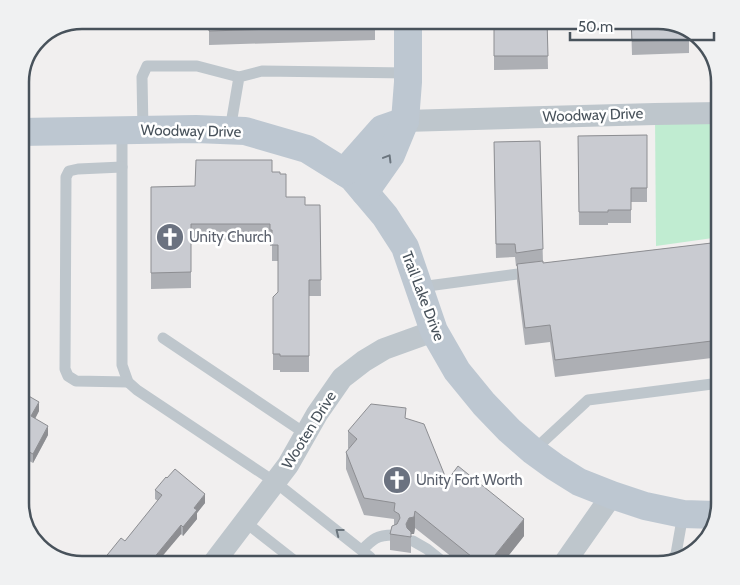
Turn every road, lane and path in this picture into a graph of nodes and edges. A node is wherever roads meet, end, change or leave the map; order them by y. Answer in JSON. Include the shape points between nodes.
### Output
{"nodes":[{"id":1,"x":408,"y":29,"type":"edge"},
{"id":2,"x":408,"y":73,"type":"junction"},
{"id":3,"x":240,"y":77,"type":"junction"},
{"id":4,"x":711,"y":113,"type":"edge"},
{"id":5,"x":405,"y":121,"type":"junction"},
{"id":6,"x":133,"y":130,"type":"junction"},
{"id":7,"x":230,"y":130,"type":"junction"},
{"id":8,"x":29,"y":132,"type":"edge"},
{"id":9,"x":122,"y":167,"type":"junction"},
{"id":10,"x":354,"y":180,"type":"junction"},
{"id":11,"x":543,"y":270,"type":"edge"},
{"id":12,"x":419,"y":287,"type":"junction"},
{"id":13,"x":434,"y":330,"type":"junction"},
{"id":14,"x":163,"y":338,"type":"dead end"},
{"id":15,"x":128,"y":382,"type":"junction"},
{"id":16,"x":711,"y":384,"type":"edge"},
{"id":17,"x":306,"y":434,"type":"junction"},
{"id":18,"x":533,"y":451,"type":"junction"},
{"id":19,"x":275,"y":482,"type":"junction"},
{"id":20,"x":612,"y":495,"type":"junction"},
{"id":21,"x":683,"y":514,"type":"junction"},
{"id":22,"x":710,"y":515,"type":"edge"},
{"id":23,"x":245,"y":522,"type":"junction"},
{"id":24,"x":393,"y":535,"type":"edge"},
{"id":25,"x":413,"y":540,"type":"edge"},
{"id":26,"x":362,"y":550,"type":"junction"},
{"id":27,"x":676,"y":553,"type":"edge"},
{"id":28,"x":219,"y":556,"type":"edge"},
{"id":29,"x":288,"y":556,"type":"edge"},
{"id":30,"x":369,"y":556,"type":"edge"},
{"id":31,"x":436,"y":556,"type":"edge"},
{"id":32,"x":569,"y":556,"type":"edge"}],
"edges":[{"from":1,"to":2,"type":"street"},
{"from":2,"to":3,"type":"lane","via":[[262,71]]},
{"from":2,"to":5,"type":"street"},
{"from":3,"to":6,"type":"lane","via":[[197,66],[147,66],[142,77]]},
{"from":3,"to":7,"type":"lane"},
{"from":4,"to":5,"type":"street","name":"Woodway Drive"},
{"from":5,"to":10,"type":"street","via":[[382,129]]},
{"from":6,"to":7,"type":"street","name":"Woodway Drive"},
{"from":6,"to":8,"type":"street","name":"Woodway Drive"},
{"from":6,"to":9,"type":"lane"},
{"from":7,"to":10,"type":"street","name":"Woodway Drive","via":[[307,149]]},
{"from":9,"to":15,"type":"lane","via":[[122,365]]},
{"from":9,"to":15,"type":"lane","via":[[78,169],[69,171],[66,177],[65,368],[68,376],[76,381]]},
{"from":10,"to":12,"type":"street","name":"Trail Lake Drive","via":[[385,216],[404,247]]},
{"from":11,"to":12,"type":"lane"},
{"from":12,"to":13,"type":"street","name":"Trail Lake Drive"},
{"from":13,"to":17,"type":"street","name":"Wooten Drive","via":[[384,349],[342,378]]},
{"from":13,"to":18,"type":"street","name":"Trail Lake Drive","via":[[457,370],[484,404]]},
{"from":14,"to":17,"type":"lane"},
{"from":15,"to":19,"type":"lane"},
{"from":16,"to":18,"type":"lane","via":[[588,400]]},
{"from":17,"to":19,"type":"street","name":"Wooten Drive"},
{"from":18,"to":20,"type":"street","name":"Trail Lake Drive","via":[[579,482]]},
{"from":19,"to":23,"type":"street","name":"Wooten Drive"},
{"from":26,"to":19,"type":"lane","one_way":true},
{"from":20,"to":21,"type":"street","name":"Trail Lake Drive"},
{"from":20,"to":32,"type":"street"},
{"from":21,"to":22,"type":"street","name":"Trail Lake Drive"},
{"from":21,"to":27,"type":"lane"},
{"from":23,"to":28,"type":"street","name":"Wooten Drive"},
{"from":23,"to":29,"type":"lane"},
{"from":24,"to":26,"type":"lane","via":[[373,539]]},
{"from":25,"to":31,"type":"lane"},
{"from":26,"to":30,"type":"lane"}]}
